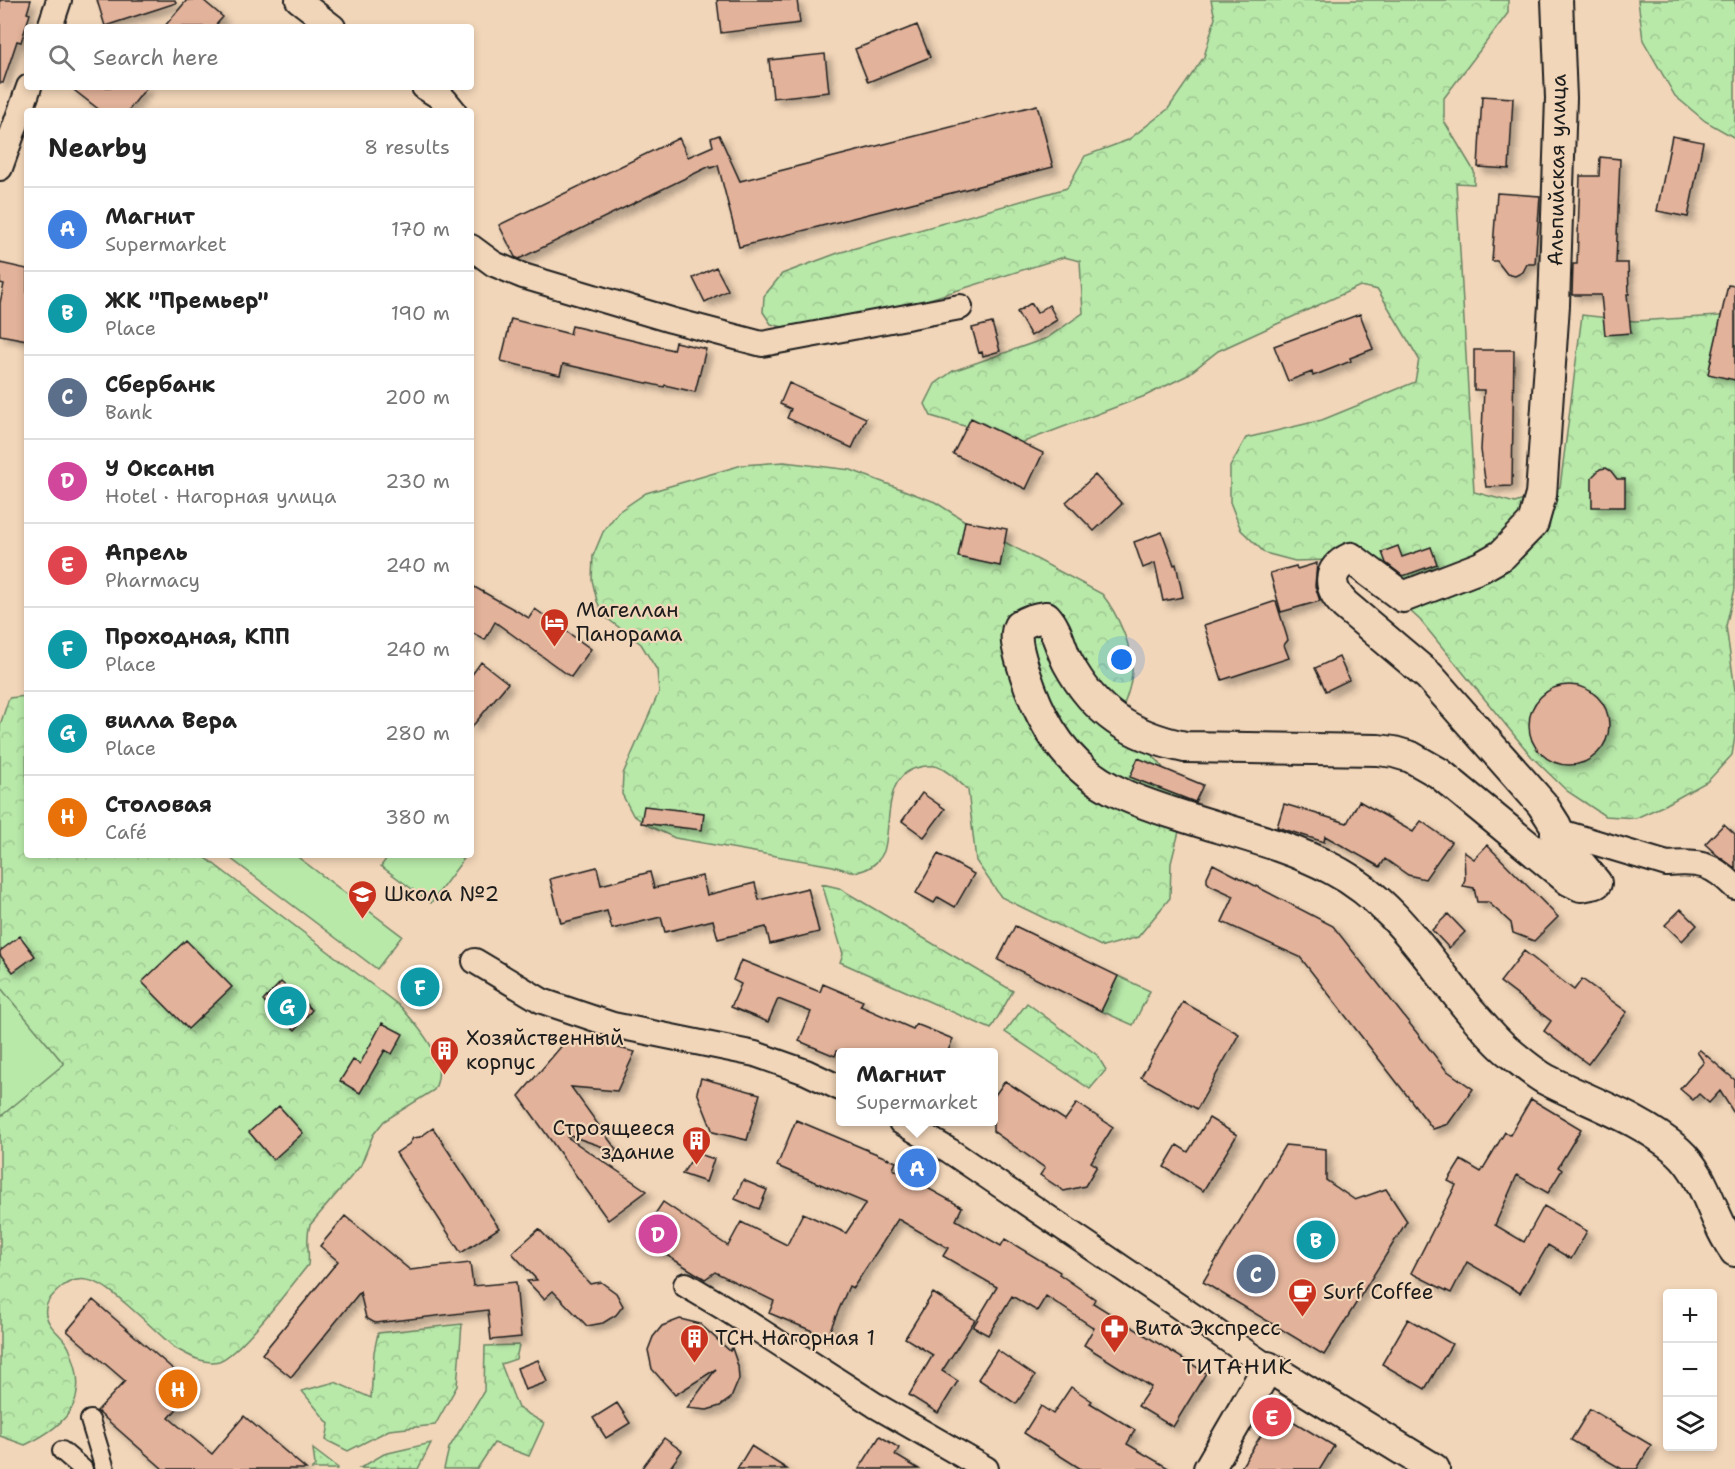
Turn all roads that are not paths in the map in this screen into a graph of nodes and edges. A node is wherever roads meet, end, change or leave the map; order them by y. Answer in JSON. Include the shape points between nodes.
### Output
{"nodes":[{"id":1,"x":59,"y":0,"type":"edge"},
{"id":2,"x":298,"y":0,"type":"edge"},
{"id":3,"x":1557,"y":0,"type":"edge"},
{"id":4,"x":51,"y":24,"type":"edge"},
{"id":5,"x":329,"y":24,"type":"edge"},
{"id":6,"x":28,"y":90,"type":"edge"},
{"id":7,"x":429,"y":90,"type":"edge"},
{"id":8,"x":452,"y":108,"type":"edge"},
{"id":9,"x":0,"y":168,"type":"edge"},
{"id":10,"x":474,"y":249,"type":"edge"},
{"id":11,"x":960,"y":307,"type":"dead end"},
{"id":12,"x":1557,"y":831,"type":"junction"},
{"id":13,"x":1735,"y":887,"type":"edge"},
{"id":14,"x":475,"y":961,"type":"dead end"},
{"id":15,"x":836,"y":1086,"type":"edge"},
{"id":16,"x":908,"y":1126,"type":"edge"},
{"id":17,"x":1735,"y":1251,"type":"edge"},
{"id":18,"x":686,"y":1285,"type":"dead end"},
{"id":19,"x":1268,"y":1367,"type":"junction"},
{"id":20,"x":90,"y":1420,"type":"dead end"},
{"id":21,"x":62,"y":1451,"type":"dead end"},
{"id":22,"x":83,"y":1469,"type":"edge"},
{"id":23,"x":105,"y":1469,"type":"edge"},
{"id":24,"x":986,"y":1469,"type":"edge"},
{"id":25,"x":1209,"y":1469,"type":"edge"},
{"id":26,"x":1434,"y":1469,"type":"edge"}],
"edges":[{"from":1,"to":4,"type":"street"},
{"from":2,"to":5,"type":"street"},
{"from":3,"to":12,"type":"street","name":"Альпийская улица","via":[[1561,99],[1551,339],[1541,495],[1533,523],[1502,555],[1481,567],[1403,597],[1351,558],[1332,575],[1337,598],[1429,676],[1542,804]]},
{"from":6,"to":9,"type":"street"},
{"from":7,"to":8,"type":"street"},
{"from":10,"to":11,"type":"street","via":[[494,264],[523,276],[762,344]]},
{"from":12,"to":13,"type":"street","via":[[1667,864],[1705,864]]},
{"from":12,"to":17,"type":"street","via":[[1556,835],[1596,883],[1581,886],[1569,880],[1439,773],[1411,757],[1378,750],[1185,747],[1158,742],[1102,711],[1082,687],[1054,625],[1046,617],[1025,622],[1017,631],[1029,689],[1039,711],[1078,765],[1117,793],[1302,854],[1359,884],[1392,913],[1507,1051],[1544,1078],[1651,1132],[1679,1152],[1700,1181],[1724,1236]]},
{"from":14,"to":15,"type":"street","via":[[542,1001],[613,1024],[755,1054]]},
{"from":16,"to":19,"type":"street"},
{"from":18,"to":24,"type":"street"},
{"from":19,"to":25,"type":"street"},
{"from":19,"to":26,"type":"street"},
{"from":20,"to":23,"type":"street"},
{"from":21,"to":22,"type":"street"}]}
